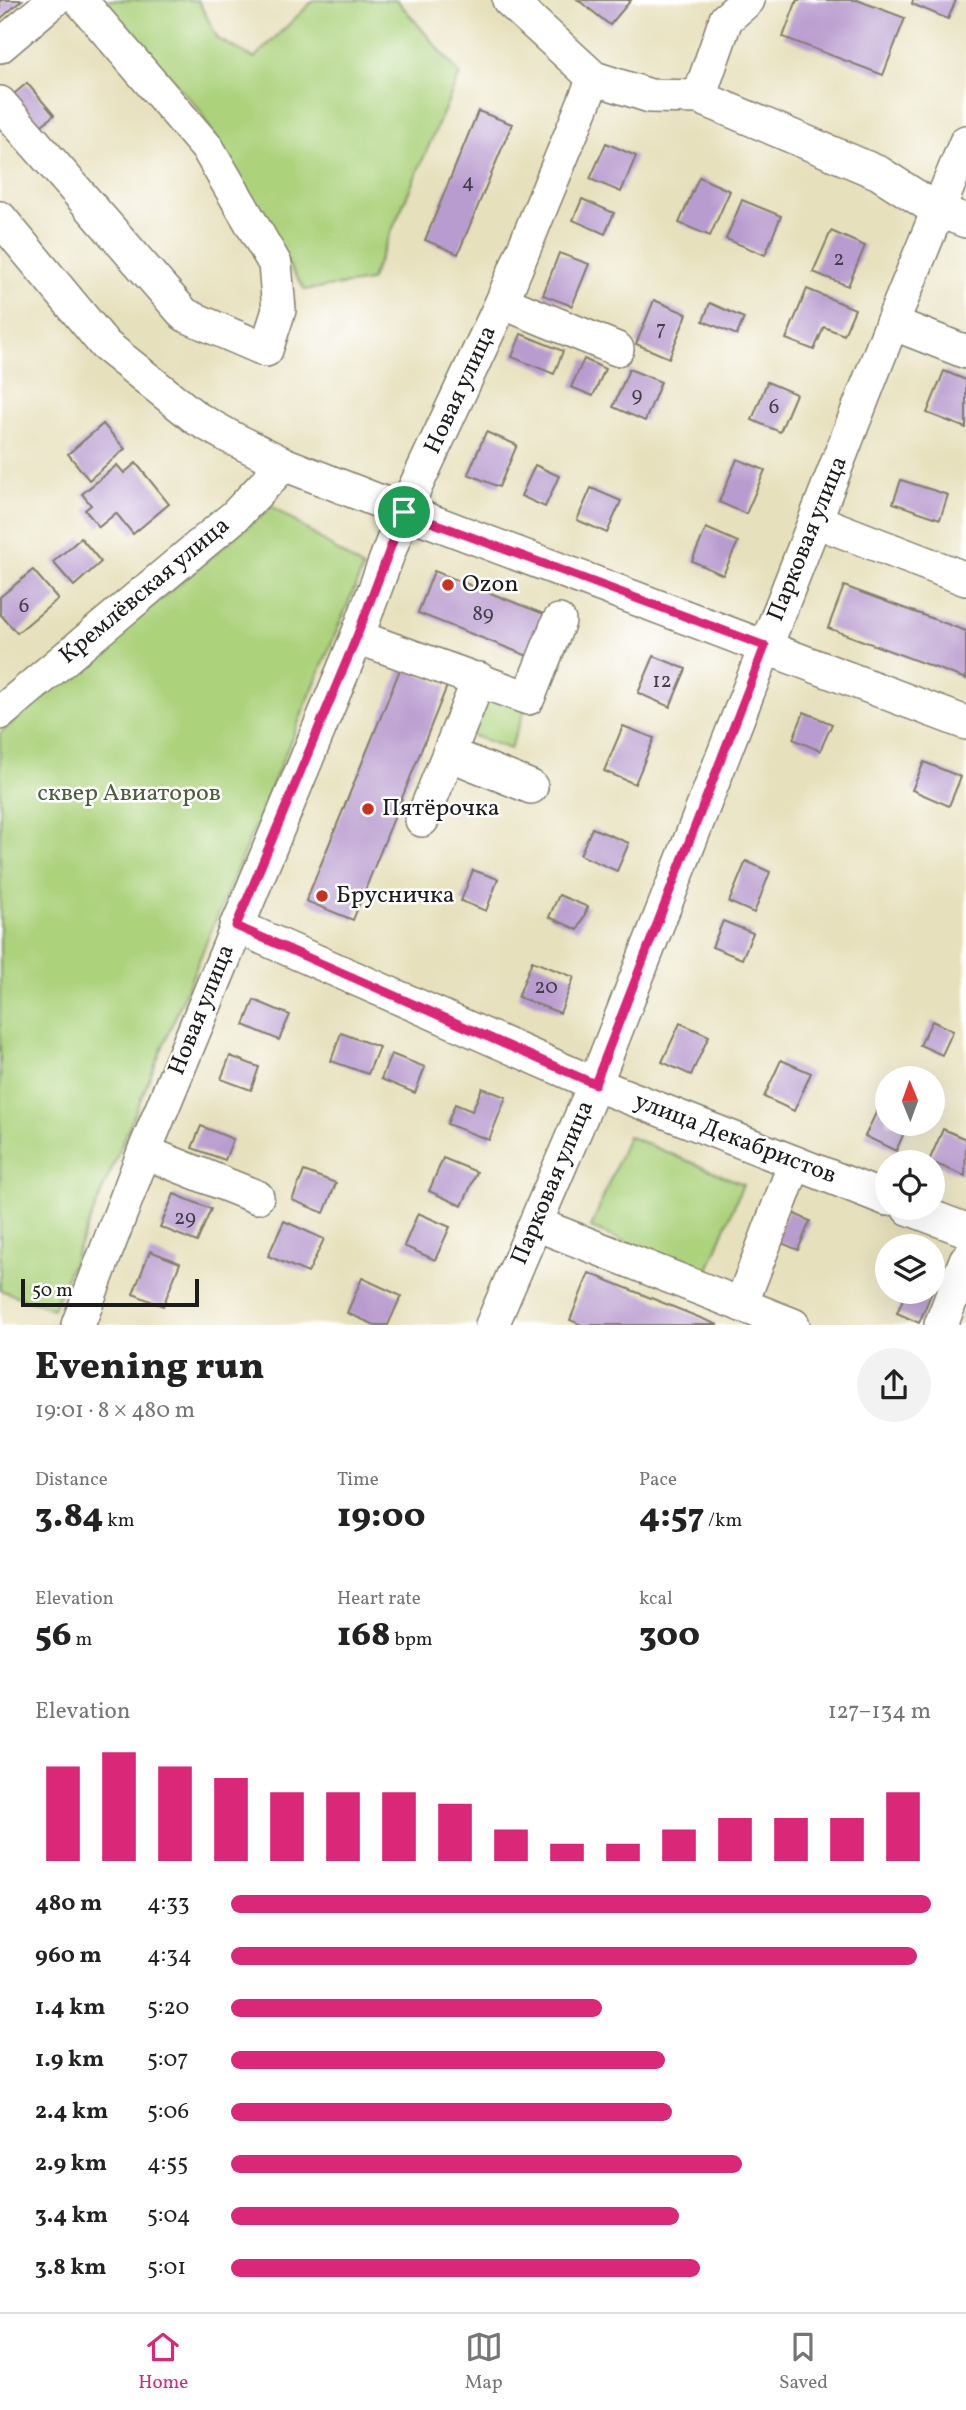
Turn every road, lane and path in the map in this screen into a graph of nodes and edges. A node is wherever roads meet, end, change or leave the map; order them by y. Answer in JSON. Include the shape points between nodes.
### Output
{"nodes":[{"id":1,"x":54,"y":0,"type":"edge"},
{"id":2,"x":80,"y":0,"type":"edge"},
{"id":3,"x":509,"y":0,"type":"edge"},
{"id":4,"x":748,"y":0,"type":"edge"},
{"id":5,"x":0,"y":46,"type":"edge"},
{"id":6,"x":594,"y":78,"type":"junction"},
{"id":7,"x":699,"y":97,"type":"junction"},
{"id":8,"x":0,"y":103,"type":"edge"},
{"id":9,"x":966,"y":142,"type":"edge"},
{"id":10,"x":952,"y":215,"type":"edge"},
{"id":11,"x":0,"y":218,"type":"edge"},
{"id":12,"x":502,"y":302,"type":"junction"},
{"id":13,"x":892,"y":323,"type":"junction"},
{"id":14,"x":617,"y":349,"type":"dead end"},
{"id":15,"x":966,"y":352,"type":"edge"},
{"id":16,"x":284,"y":464,"type":"junction"},
{"id":17,"x":404,"y":512,"type":"junction"},
{"id":18,"x":816,"y":521,"type":"junction"},
{"id":19,"x":966,"y":579,"type":"edge"},
{"id":20,"x":559,"y":621,"type":"dead end"},
{"id":21,"x":357,"y":636,"type":"junction"},
{"id":22,"x":765,"y":646,"type":"junction"},
{"id":23,"x":479,"y":679,"type":"junction"},
{"id":24,"x":0,"y":713,"type":"edge"},
{"id":25,"x":966,"y":723,"type":"edge"},
{"id":26,"x":449,"y":754,"type":"junction"},
{"id":27,"x":531,"y":787,"type":"dead end"},
{"id":28,"x":422,"y":820,"type":"dead end"},
{"id":29,"x":236,"y":926,"type":"junction"},
{"id":30,"x":595,"y":1084,"type":"junction"},
{"id":31,"x":144,"y":1152,"type":"junction"},
{"id":32,"x":796,"y":1163,"type":"junction"},
{"id":33,"x":875,"y":1194,"type":"edge"},
{"id":34,"x":257,"y":1197,"type":"dead end"},
{"id":35,"x":940,"y":1220,"type":"edge"},
{"id":36,"x":536,"y":1224,"type":"junction"},
{"id":37,"x":966,"y":1230,"type":"edge"},
{"id":38,"x":966,"y":1260,"type":"edge"},
{"id":39,"x":741,"y":1305,"type":"junction"},
{"id":40,"x":78,"y":1325,"type":"edge"},
{"id":41,"x":492,"y":1325,"type":"edge"},
{"id":42,"x":793,"y":1325,"type":"edge"},
{"id":43,"x":941,"y":1325,"type":"edge"}],
"edges":[{"from":1,"to":5,"type":"street"},
{"from":2,"to":8,"type":"street","via":[[208,149],[275,264],[279,310],[266,350],[185,315]]},
{"from":3,"to":6,"type":"street"},
{"from":4,"to":7,"type":"street","via":[[726,19]]},
{"from":6,"to":7,"type":"street","via":[[650,96]]},
{"from":6,"to":12,"type":"street","name":"Новая улица"},
{"from":7,"to":10,"type":"street","via":[[879,173]]},
{"from":9,"to":10,"type":"street","name":"Парковая улица"},
{"from":10,"to":13,"type":"street","name":"Парковая улица"},
{"from":11,"to":16,"type":"street","via":[[105,345],[195,418]]},
{"from":12,"to":14,"type":"street"},
{"from":12,"to":17,"type":"street","name":"Новая улица"},
{"from":13,"to":15,"type":"street"},
{"from":13,"to":18,"type":"street","name":"Парковая улица"},
{"from":16,"to":17,"type":"street"},
{"from":16,"to":24,"type":"street","name":"Кремлёвская улица","via":[[235,516]]},
{"from":17,"to":21,"type":"street","name":"Новая улица"},
{"from":17,"to":22,"type":"street"},
{"from":18,"to":19,"type":"street"},
{"from":18,"to":22,"type":"street","name":"Парковая улица"},
{"from":20,"to":23,"type":"street","via":[[528,698]]},
{"from":21,"to":23,"type":"street"},
{"from":21,"to":29,"type":"street","name":"Новая улица"},
{"from":22,"to":25,"type":"street"},
{"from":22,"to":30,"type":"street","name":"Парковая улица"},
{"from":23,"to":26,"type":"street"},
{"from":26,"to":27,"type":"street"},
{"from":26,"to":28,"type":"street"},
{"from":29,"to":30,"type":"street","name":"улица Декабристов"},
{"from":29,"to":31,"type":"street","name":"Новая улица"},
{"from":30,"to":32,"type":"street","name":"улица Декабристов"},
{"from":30,"to":36,"type":"street","name":"Парковая улица"},
{"from":31,"to":34,"type":"street"},
{"from":31,"to":40,"type":"street","name":"Новая улица"},
{"from":32,"to":33,"type":"street","name":"улица Декабристов"},
{"from":32,"to":39,"type":"street"},
{"from":35,"to":37,"type":"street"},
{"from":36,"to":39,"type":"street"},
{"from":36,"to":41,"type":"street","name":"Парковая улица"},
{"from":38,"to":43,"type":"street"},
{"from":39,"to":42,"type":"street"}]}
